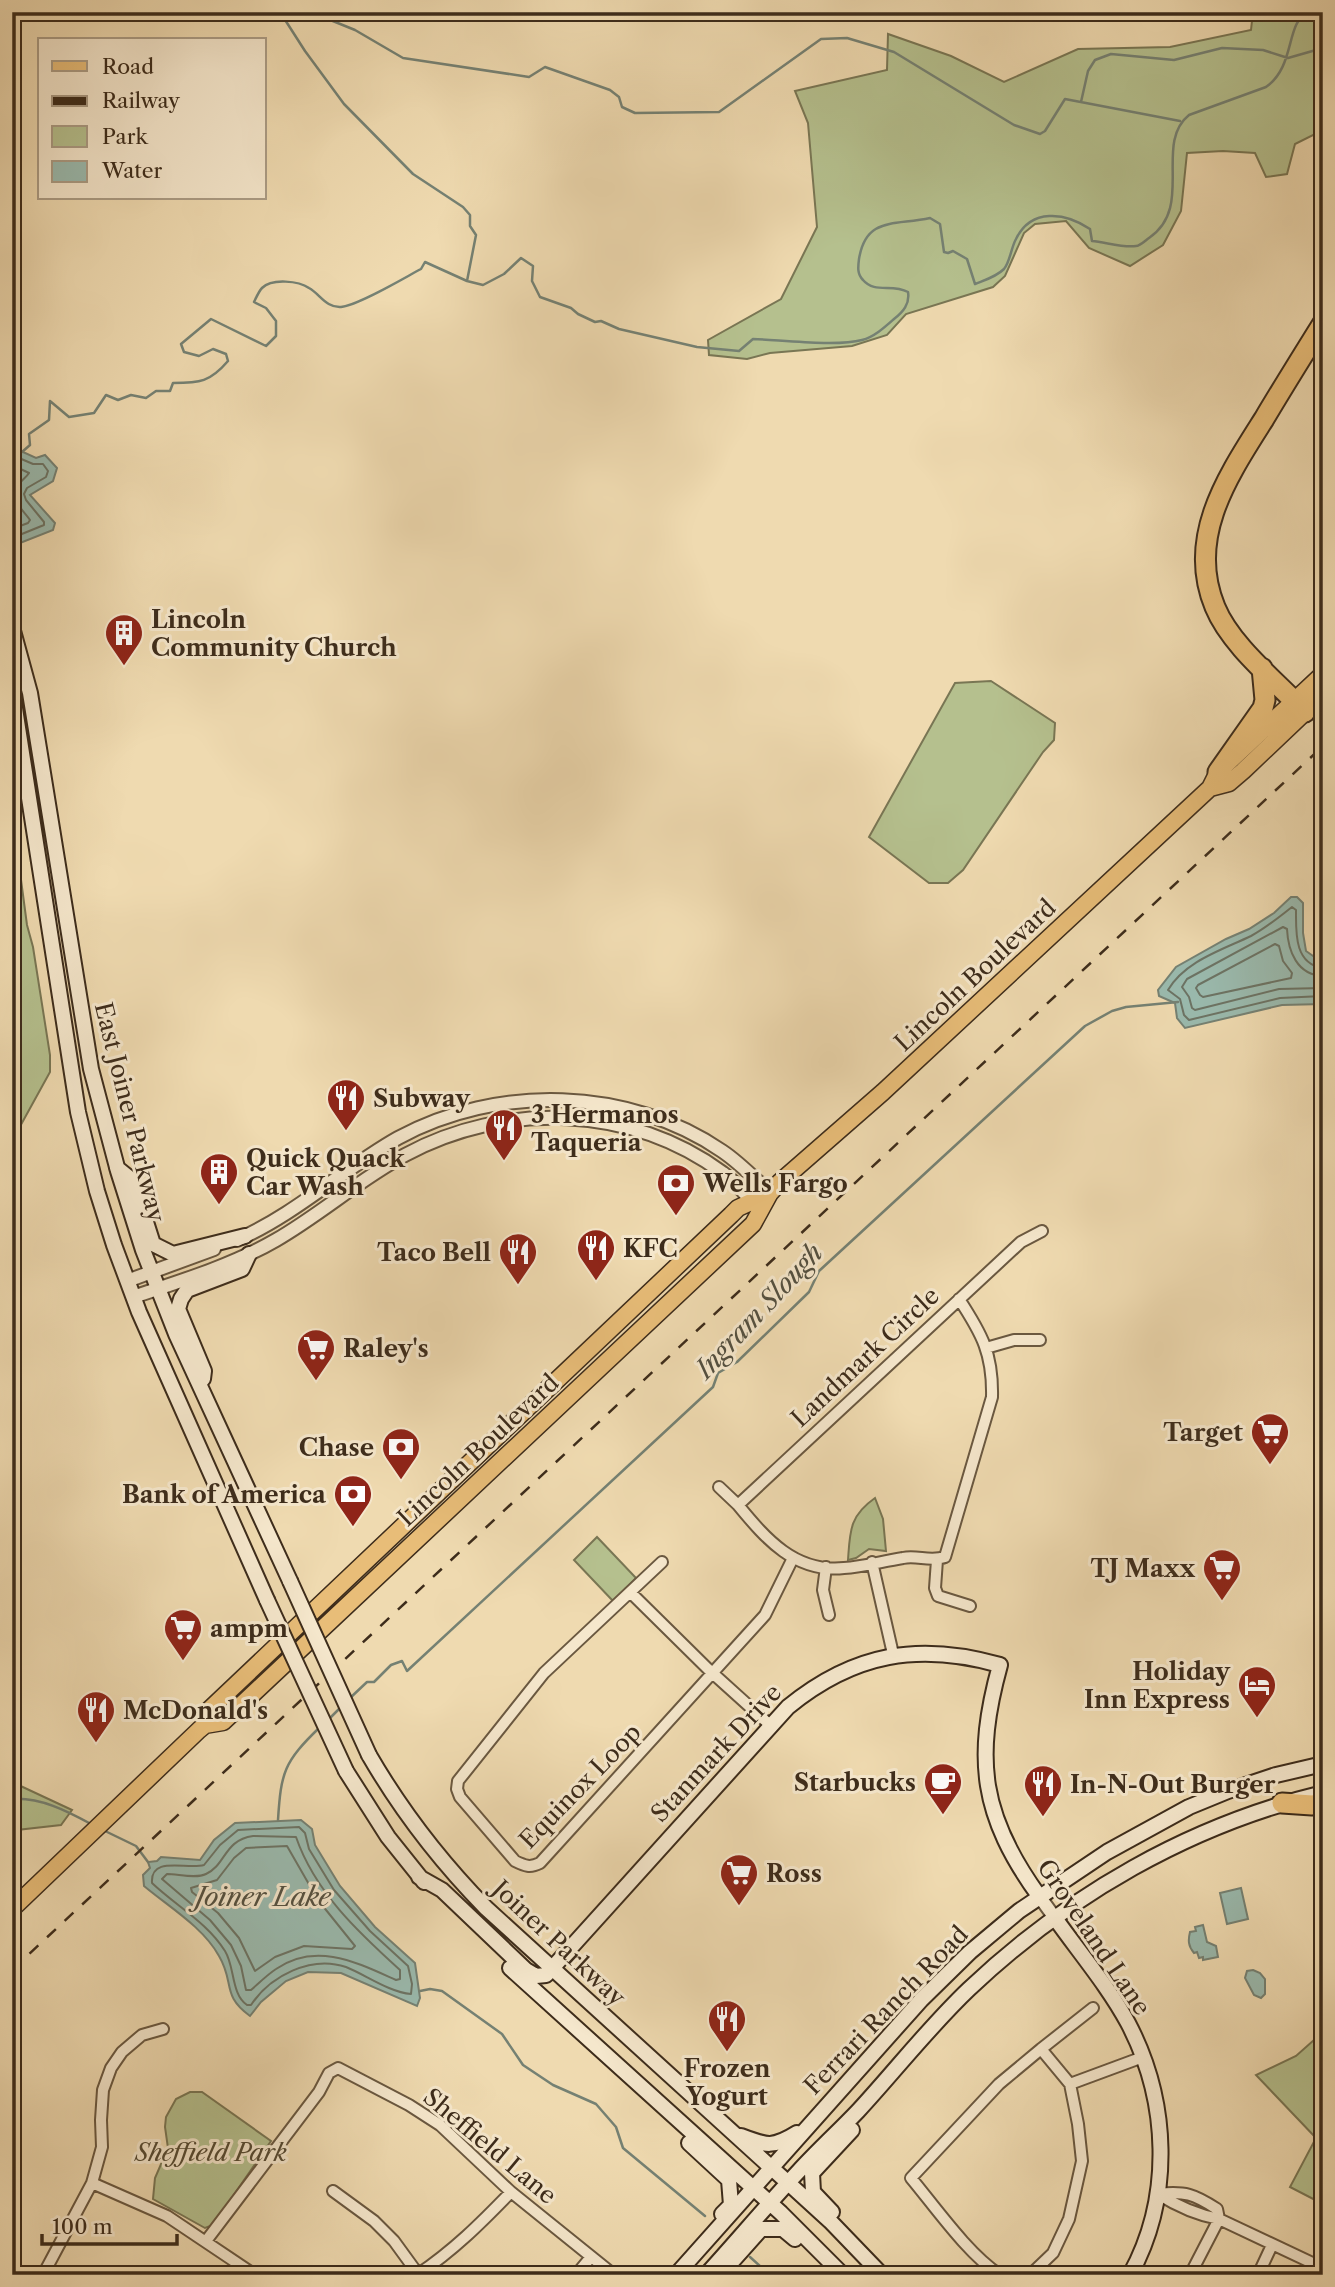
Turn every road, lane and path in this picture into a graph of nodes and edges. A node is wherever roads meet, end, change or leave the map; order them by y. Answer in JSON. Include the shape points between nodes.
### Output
{"nodes":[{"id":1,"x":1323,"y":323,"type":"edge"},
{"id":2,"x":12,"y":627,"type":"edge"},
{"id":3,"x":16,"y":656,"type":"edge"},
{"id":4,"x":1262,"y":668,"type":"junction"},
{"id":5,"x":1323,"y":674,"type":"edge"},
{"id":6,"x":19,"y":678,"type":"edge"},
{"id":7,"x":12,"y":689,"type":"edge"},
{"id":8,"x":1323,"y":695,"type":"edge"},
{"id":9,"x":1299,"y":706,"type":"junction"},
{"id":10,"x":1214,"y":780,"type":"junction"},
{"id":11,"x":117,"y":1168,"type":"junction"},
{"id":12,"x":770,"y":1193,"type":"junction"},
{"id":13,"x":756,"y":1206,"type":"junction"},
{"id":14,"x":1042,"y":1231,"type":"dead end"},
{"id":15,"x":245,"y":1237,"type":"junction"},
{"id":16,"x":249,"y":1254,"type":"junction"},
{"id":17,"x":152,"y":1273,"type":"junction"},
{"id":18,"x":127,"y":1281,"type":"junction"},
{"id":19,"x":158,"y":1289,"type":"junction"},
{"id":20,"x":133,"y":1297,"type":"junction"},
{"id":21,"x":959,"y":1299,"type":"junction"},
{"id":22,"x":1040,"y":1340,"type":"dead end"},
{"id":23,"x":986,"y":1348,"type":"junction"},
{"id":24,"x":203,"y":1391,"type":"junction"},
{"id":25,"x":719,"y":1487,"type":"dead end"},
{"id":26,"x":738,"y":1505,"type":"junction"},
{"id":27,"x":793,"y":1558,"type":"junction"},
{"id":28,"x":937,"y":1560,"type":"junction"},
{"id":29,"x":662,"y":1562,"type":"dead end"},
{"id":30,"x":872,"y":1562,"type":"junction"},
{"id":31,"x":826,"y":1567,"type":"junction"},
{"id":32,"x":290,"y":1581,"type":"joint"},
{"id":33,"x":630,"y":1592,"type":"junction"},
{"id":34,"x":267,"y":1600,"type":"joint"},
{"id":35,"x":970,"y":1606,"type":"dead end"},
{"id":36,"x":828,"y":1615,"type":"dead end"},
{"id":37,"x":893,"y":1654,"type":"junction"},
{"id":38,"x":1000,"y":1665,"type":"joint"},
{"id":39,"x":713,"y":1674,"type":"junction"},
{"id":40,"x":770,"y":1725,"type":"junction"},
{"id":41,"x":1323,"y":1765,"type":"edge"},
{"id":42,"x":1323,"y":1793,"type":"edge"},
{"id":43,"x":1282,"y":1803,"type":"junction"},
{"id":44,"x":1323,"y":1803,"type":"edge"},
{"id":45,"x":419,"y":1877,"type":"junction"},
{"id":46,"x":1039,"y":1896,"type":"junction"},
{"id":47,"x":12,"y":1909,"type":"edge"},
{"id":48,"x":1055,"y":1918,"type":"junction"},
{"id":49,"x":551,"y":1967,"type":"junction"},
{"id":50,"x":1093,"y":2008,"type":"dead end"},
{"id":51,"x":163,"y":2029,"type":"dead end"},
{"id":52,"x":1041,"y":2049,"type":"junction"},
{"id":53,"x":1143,"y":2056,"type":"junction"},
{"id":54,"x":1070,"y":2084,"type":"junction"},
{"id":55,"x":652,"y":2097,"type":"junction"},
{"id":56,"x":857,"y":2111,"type":"junction"},
{"id":57,"x":804,"y":2129,"type":"junction"},
{"id":58,"x":730,"y":2131,"type":"junction"},
{"id":59,"x":772,"y":2169,"type":"junction"},
{"id":60,"x":92,"y":2183,"type":"junction"},
{"id":61,"x":788,"y":2183,"type":"junction"},
{"id":62,"x":754,"y":2189,"type":"junction"},
{"id":63,"x":333,"y":2191,"type":"dead end"},
{"id":64,"x":511,"y":2192,"type":"junction"},
{"id":65,"x":1158,"y":2194,"type":"junction"},
{"id":66,"x":770,"y":2203,"type":"junction"},
{"id":67,"x":1219,"y":2220,"type":"junction"},
{"id":68,"x":206,"y":2241,"type":"junction"},
{"id":69,"x":1272,"y":2245,"type":"junction"},
{"id":70,"x":591,"y":2257,"type":"junction"},
{"id":71,"x":1323,"y":2268,"type":"edge"},
{"id":72,"x":417,"y":2274,"type":"edge"},
{"id":73,"x":43,"y":2275,"type":"edge"},
{"id":74,"x":255,"y":2275,"type":"edge"},
{"id":75,"x":576,"y":2275,"type":"edge"},
{"id":76,"x":614,"y":2275,"type":"edge"},
{"id":77,"x":667,"y":2275,"type":"edge"},
{"id":78,"x":676,"y":2275,"type":"edge"},
{"id":79,"x":706,"y":2275,"type":"edge"},
{"id":80,"x":720,"y":2275,"type":"edge"},
{"id":81,"x":840,"y":2275,"type":"edge"},
{"id":82,"x":884,"y":2275,"type":"edge"},
{"id":83,"x":1000,"y":2275,"type":"edge"},
{"id":84,"x":1030,"y":2275,"type":"edge"},
{"id":85,"x":1130,"y":2275,"type":"edge"},
{"id":86,"x":1191,"y":2275,"type":"edge"},
{"id":87,"x":1258,"y":2275,"type":"edge"}],
"edges":[{"from":1,"to":4,"type":"highway","via":[[1232,470],[1213,510],[1205,545],[1206,579],[1215,607],[1231,635]]},
{"from":2,"to":3,"type":"main road","name":"East Joiner Parkway"},
{"from":3,"to":6,"type":"main road","name":"East Joiner Parkway"},
{"from":4,"to":9,"type":"highway"},
{"from":4,"to":10,"type":"highway","via":[[1263,708]]},
{"from":5,"to":9,"type":"main road","name":"Lincoln Boulevard"},
{"from":6,"to":11,"type":"main road","name":"East Joiner Parkway","via":[[30,693],[91,1069]]},
{"from":7,"to":18,"type":"main road","name":"East Joiner Parkway","via":[[82,1135]]},
{"from":8,"to":9,"type":"main road","name":"Lincoln Boulevard"},
{"from":9,"to":10,"type":"main road","name":"Lincoln Boulevard"},
{"from":10,"to":12,"type":"main road","name":"Lincoln Boulevard"},
{"from":11,"to":15,"type":"main road","via":[[133,1181],[153,1244],[163,1251],[173,1254]]},
{"from":11,"to":17,"type":"main road","name":"East Joiner Parkway"},
{"from":12,"to":13,"type":"main road","name":"Lincoln Boulevard"},
{"from":12,"to":15,"type":"street","via":[[721,1150],[654,1117],[581,1101],[528,1101],[478,1108],[408,1133]]},
{"from":13,"to":16,"type":"street","via":[[729,1177],[690,1152],[649,1134],[579,1119],[519,1119],[466,1130],[407,1154]]},
{"from":13,"to":47,"type":"main road","name":"Lincoln Boulevard","via":[[749,1227],[223,1722],[205,1725]]},
{"from":14,"to":21,"type":"street","via":[[1021,1242]]},
{"from":15,"to":17,"type":"street"},
{"from":16,"to":19,"type":"street"},
{"from":16,"to":24,"type":"main road","via":[[242,1269],[187,1290],[181,1299],[178,1309],[204,1371]]},
{"from":17,"to":18,"type":"street"},
{"from":17,"to":19,"type":"main road","name":"East Joiner Parkway"},
{"from":18,"to":20,"type":"main road","name":"East Joiner Parkway"},
{"from":19,"to":20,"type":"street"},
{"from":19,"to":24,"type":"main road","name":"East Joiner Parkway"},
{"from":20,"to":34,"type":"main road","name":"East Joiner Parkway"},
{"from":21,"to":23,"type":"street","name":"Landmark Circle"},
{"from":21,"to":26,"type":"street","name":"Landmark Circle"},
{"from":22,"to":23,"type":"street","via":[[1014,1340]]},
{"from":23,"to":28,"type":"street","name":"Landmark Circle","via":[[992,1397],[948,1550]]},
{"from":24,"to":32,"type":"main road","name":"East Joiner Parkway"},
{"from":25,"to":26,"type":"street"},
{"from":26,"to":27,"type":"street","via":[[765,1538]]},
{"from":27,"to":31,"type":"street"},
{"from":27,"to":39,"type":"street","via":[[765,1615]]},
{"from":28,"to":30,"type":"street","via":[[906,1557]]},
{"from":28,"to":35,"type":"street","via":[[938,1596]]},
{"from":29,"to":33,"type":"street","name":"Equinox Loop"},
{"from":30,"to":31,"type":"street","via":[[843,1569]]},
{"from":30,"to":37,"type":"street"},
{"from":31,"to":36,"type":"street","via":[[823,1590]]},
{"from":32,"to":49,"type":"main road","name":"Joiner Parkway","bridge":true,"via":[[369,1755],[418,1831],[450,1871]]},
{"from":33,"to":39,"type":"street"},
{"from":33,"to":39,"type":"street","name":"Equinox Loop","via":[[544,1673],[458,1781],[460,1797],[515,1861],[531,1867],[540,1863]]},
{"from":34,"to":45,"type":"main road","name":"Joiner Parkway","bridge":true,"via":[[346,1772]]},
{"from":37,"to":38,"type":"main road","name":"Stanmark Drive","via":[[948,1653]]},
{"from":37,"to":40,"type":"main road","name":"Stanmark Drive","via":[[821,1682]]},
{"from":38,"to":46,"type":"main road","name":"Groveland Lane","via":[[987,1723],[988,1788],[1006,1845]]},
{"from":39,"to":40,"type":"street"},
{"from":40,"to":49,"type":"main road","name":"Stanmark Drive"},
{"from":41,"to":46,"type":"main road","name":"Ferrari Ranch Road","via":[[1276,1775],[1189,1807]]},
{"from":42,"to":43,"type":"main road","name":"Ferrari Ranch Road"},
{"from":43,"to":44,"type":"highway"},
{"from":43,"to":48,"type":"main road","name":"Ferrari Ranch Road","via":[[1165,1850]]},
{"from":45,"to":49,"type":"main road","via":[[442,1890],[532,1974],[546,1975]]},
{"from":45,"to":55,"type":"main road","name":"Joiner Parkway","via":[[468,1930]]},
{"from":46,"to":48,"type":"street","name":"Groveland Lane"},
{"from":46,"to":57,"type":"main road","name":"Ferrari Ranch Road","via":[[949,1971]]},
{"from":48,"to":53,"type":"main road","name":"Groveland Lane","via":[[1115,2002]]},
{"from":48,"to":56,"type":"main road","name":"Ferrari Ranch Road","via":[[967,1991]]},
{"from":49,"to":58,"type":"main road","name":"Joiner Parkway"},
{"from":50,"to":52,"type":"street"},
{"from":51,"to":60,"type":"street","via":[[142,2035],[111,2068],[103,2090],[102,2147]]},
{"from":52,"to":54,"type":"street"},
{"from":52,"to":83,"type":"street","via":[[999,2084],[911,2178]]},
{"from":53,"to":54,"type":"street"},
{"from":53,"to":65,"type":"main road","name":"Groveland Lane","via":[[1159,2123]]},
{"from":54,"to":84,"type":"street","via":[[1081,2149],[1079,2177],[1069,2219],[1053,2253]]},
{"from":55,"to":62,"type":"main road","name":"Joiner Parkway"},
{"from":55,"to":77,"type":"main road","via":[[659,2115],[729,2180],[731,2190],[731,2205]]},
{"from":56,"to":61,"type":"main road","name":"Ferrari Ranch Road"},
{"from":56,"to":82,"type":"main road","via":[[852,2130],[812,2173],[811,2183],[813,2192],[883,2263]]},
{"from":57,"to":58,"type":"main road","via":[[771,2145]]},
{"from":57,"to":59,"type":"main road","name":"Ferrari Ranch Road"},
{"from":58,"to":59,"type":"main road","name":"Joiner Parkway"},
{"from":59,"to":61,"type":"main road","name":"Joiner Parkway"},
{"from":59,"to":62,"type":"main road","name":"Ferrari Ranch Road"},
{"from":60,"to":68,"type":"street","via":[[167,2217]]},
{"from":60,"to":73,"type":"street"},
{"from":61,"to":66,"type":"main road","name":"Ferrari Ranch Road"},
{"from":61,"to":82,"type":"main road","name":"Joiner Parkway"},
{"from":62,"to":66,"type":"main road","name":"Joiner Parkway"},
{"from":62,"to":78,"type":"main road","name":"Ferrari Ranch Road"},
{"from":63,"to":72,"type":"street","via":[[374,2221]]},
{"from":64,"to":68,"type":"street","name":"Sheffield Lane","via":[[440,2125],[338,2068],[329,2073]]},
{"from":64,"to":70,"type":"street","name":"Sheffield Lane"},
{"from":64,"to":72,"type":"street","via":[[472,2233]]},
{"from":65,"to":67,"type":"street","via":[[1180,2192],[1195,2197],[1217,2209]]},
{"from":65,"to":85,"type":"main road","name":"Groveland Lane"},
{"from":66,"to":79,"type":"main road","name":"Ferrari Ranch Road"},
{"from":66,"to":81,"type":"main road","name":"Joiner Parkway"},
{"from":67,"to":69,"type":"street"},
{"from":67,"to":86,"type":"street"},
{"from":68,"to":74,"type":"street"},
{"from":69,"to":71,"type":"street"},
{"from":69,"to":87,"type":"street"},
{"from":70,"to":75,"type":"street"},
{"from":70,"to":76,"type":"street","name":"Sheffield Lane"},
{"from":80,"to":81,"type":"main road","via":[[761,2229],[771,2227],[783,2229]]}]}
